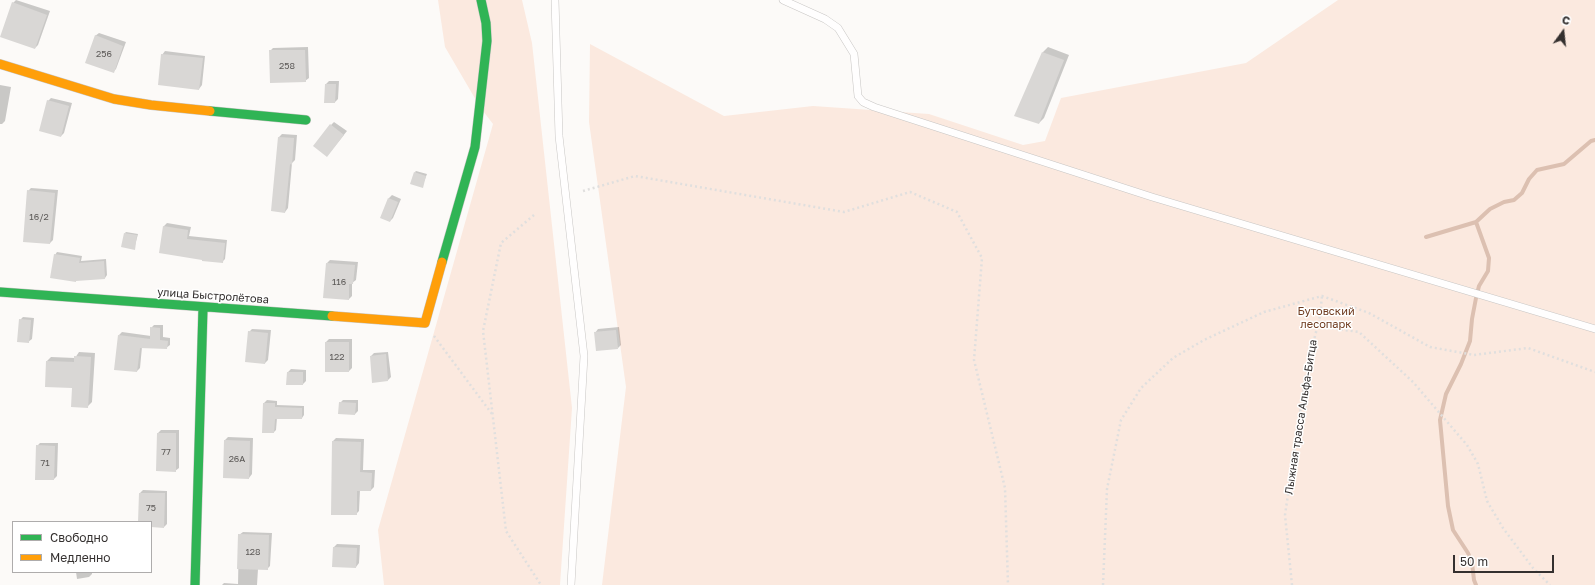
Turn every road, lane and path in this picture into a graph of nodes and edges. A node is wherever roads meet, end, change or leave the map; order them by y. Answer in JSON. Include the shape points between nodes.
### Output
{"nodes":[{"id":1,"x":481,"y":0,"type":"edge"},
{"id":2,"x":555,"y":0,"type":"edge"},
{"id":3,"x":783,"y":0,"type":"edge"},
{"id":4,"x":0,"y":64,"type":"edge"},
{"id":5,"x":306,"y":120,"type":"dead end"},
{"id":6,"x":583,"y":191,"type":"dead end"},
{"id":7,"x":534,"y":215,"type":"dead end"},
{"id":8,"x":0,"y":292,"type":"edge"},
{"id":9,"x":1322,"y":296,"type":"junction"},
{"id":10,"x":203,"y":308,"type":"junction"},
{"id":11,"x":425,"y":323,"type":"junction"},
{"id":12,"x":1316,"y":326,"type":"junction"},
{"id":13,"x":1595,"y":329,"type":"edge"},
{"id":14,"x":1595,"y":372,"type":"edge"},
{"id":15,"x":493,"y":416,"type":"junction"},
{"id":16,"x":195,"y":585,"type":"edge"},
{"id":17,"x":541,"y":585,"type":"edge"},
{"id":18,"x":571,"y":585,"type":"edge"},
{"id":19,"x":1008,"y":585,"type":"edge"},
{"id":20,"x":1103,"y":585,"type":"edge"},
{"id":21,"x":1292,"y":585,"type":"edge"},
{"id":22,"x":1550,"y":585,"type":"edge"}],
"edges":[{"from":1,"to":11,"type":"street","via":[[486,23],[486,41],[475,147]]},
{"from":2,"to":18,"type":"lane","via":[[559,136],[584,356]]},
{"from":3,"to":13,"type":"lane","via":[[825,19],[838,28],[854,54],[858,96],[863,102],[874,107],[1152,197]]},
{"from":4,"to":5,"type":"street","via":[[114,99]]},
{"from":6,"to":19,"type":"path","via":[[635,176],[844,212],[910,192],[957,212],[982,258],[974,360],[1005,488]]},
{"from":7,"to":15,"type":"path","via":[[501,243],[483,330]]},
{"from":8,"to":10,"type":"street","name":"улица Быстролётова"},
{"from":9,"to":12,"type":"path"},
{"from":9,"to":14,"type":"path","via":[[1369,313],[1430,347],[1474,355],[1528,348]]},
{"from":9,"to":20,"type":"path","via":[[1264,312],[1204,340],[1173,358],[1141,388],[1121,420],[1107,489]]},
{"from":10,"to":11,"type":"street","name":"улица Быстролётова"},
{"from":10,"to":16,"type":"street"},
{"from":11,"to":15,"type":"path"},
{"from":12,"to":21,"type":"path","name":"Лыжная трасса Альфа-Битца","via":[[1306,372],[1285,515]]},
{"from":12,"to":22,"type":"path","name":"Лыжная трасса Альфа-Битца","via":[[1359,332],[1413,382],[1467,445],[1478,464],[1487,501],[1503,528],[1533,568]]},
{"from":15,"to":17,"type":"path","via":[[506,531]]}]}
